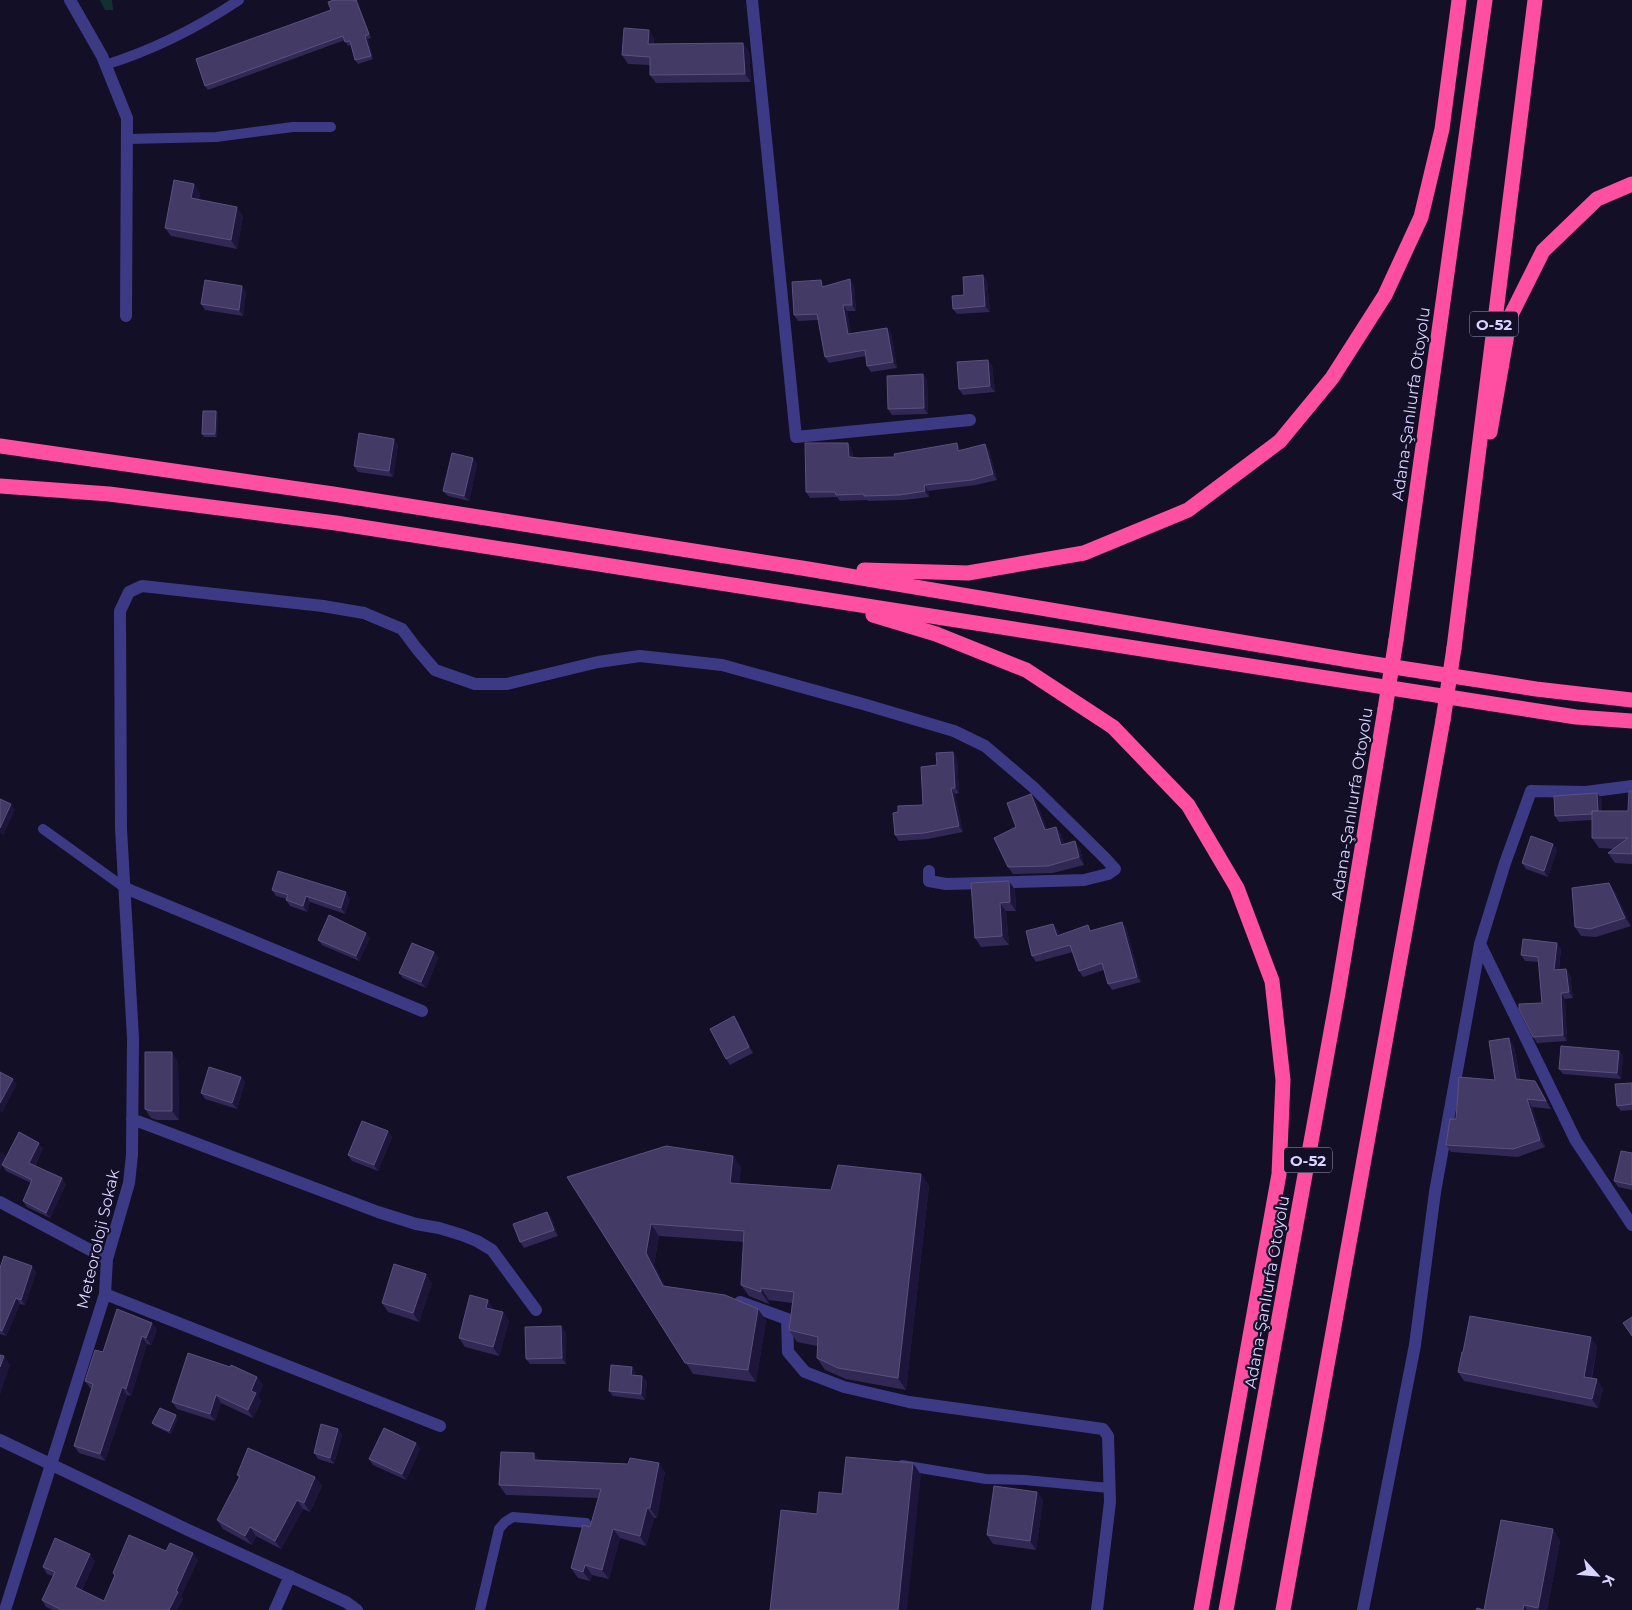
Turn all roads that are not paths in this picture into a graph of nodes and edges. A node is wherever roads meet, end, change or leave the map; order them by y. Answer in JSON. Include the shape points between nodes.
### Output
{"nodes":[{"id":1,"x":70,"y":0,"type":"edge"},
{"id":2,"x":239,"y":0,"type":"edge"},
{"id":3,"x":752,"y":0,"type":"edge"},
{"id":4,"x":1459,"y":0,"type":"edge"},
{"id":5,"x":1485,"y":0,"type":"edge"},
{"id":6,"x":1535,"y":0,"type":"edge"},
{"id":7,"x":105,"y":65,"type":"junction"},
{"id":8,"x":331,"y":127,"type":"dead end"},
{"id":9,"x":127,"y":139,"type":"junction"},
{"id":10,"x":1632,"y":184,"type":"edge"},
{"id":11,"x":126,"y":316,"type":"dead end"},
{"id":12,"x":970,"y":420,"type":"dead end"},
{"id":13,"x":0,"y":446,"type":"edge"},
{"id":14,"x":0,"y":486,"type":"edge"},
{"id":15,"x":808,"y":569,"type":"junction"},
{"id":16,"x":814,"y":598,"type":"junction"},
{"id":17,"x":1454,"y":648,"type":"junction"},
{"id":18,"x":1632,"y":700,"type":"edge"},
{"id":19,"x":1632,"y":721,"type":"edge"},
{"id":20,"x":1632,"y":786,"type":"edge"},
{"id":21,"x":42,"y":829,"type":"dead end"},
{"id":22,"x":928,"y":871,"type":"dead end"},
{"id":23,"x":125,"y":888,"type":"junction"},
{"id":24,"x":1480,"y":944,"type":"junction"},
{"id":25,"x":422,"y":1011,"type":"dead end"},
{"id":26,"x":132,"y":1119,"type":"junction"},
{"id":27,"x":0,"y":1202,"type":"edge"},
{"id":28,"x":1632,"y":1225,"type":"edge"},
{"id":29,"x":107,"y":1259,"type":"junction"},
{"id":30,"x":104,"y":1294,"type":"junction"},
{"id":31,"x":740,"y":1302,"type":"edge"},
{"id":32,"x":536,"y":1310,"type":"dead end"},
{"id":33,"x":440,"y":1426,"type":"dead end"},
{"id":34,"x":0,"y":1440,"type":"edge"},
{"id":35,"x":889,"y":1462,"type":"edge"},
{"id":36,"x":50,"y":1463,"type":"junction"},
{"id":37,"x":1109,"y":1488,"type":"junction"},
{"id":38,"x":586,"y":1523,"type":"dead end"},
{"id":39,"x":290,"y":1576,"type":"junction"},
{"id":40,"x":5,"y":1610,"type":"edge"},
{"id":41,"x":275,"y":1610,"type":"edge"},
{"id":42,"x":357,"y":1610,"type":"edge"},
{"id":43,"x":480,"y":1610,"type":"edge"},
{"id":44,"x":1097,"y":1610,"type":"edge"},
{"id":45,"x":1202,"y":1610,"type":"edge"},
{"id":46,"x":1226,"y":1610,"type":"edge"},
{"id":47,"x":1283,"y":1610,"type":"edge"},
{"id":48,"x":1363,"y":1610,"type":"edge"}],
"edges":[{"from":1,"to":7,"type":"street"},
{"from":2,"to":7,"type":"lane","via":[[213,18],[140,54]]},
{"from":3,"to":12,"type":"street","via":[[796,437]]},
{"from":4,"to":15,"type":"highway","via":[[1442,129],[1422,217],[1385,295],[1332,378],[1280,441],[1188,510],[1084,553],[968,573]]},
{"from":5,"to":46,"type":"highway","name":"Adana-Şanlıurfa Otoyolu","number":"O-52","bridge":true,"via":[[1385,709],[1338,993]]},
{"from":6,"to":17,"type":"highway","number":"O-52"},
{"from":7,"to":9,"type":"street","via":[[127,118]]},
{"from":8,"to":9,"type":"lane","via":[[293,126],[216,138]]},
{"from":9,"to":11,"type":"street"},
{"from":10,"to":17,"type":"highway","via":[[1597,199],[1543,251],[1510,317]]},
{"from":13,"to":15,"type":"highway","via":[[112,460]]},
{"from":14,"to":16,"type":"highway","via":[[109,494],[336,523]]},
{"from":15,"to":18,"type":"highway","via":[[1355,661]]},
{"from":16,"to":19,"type":"highway","via":[[1576,717]]},
{"from":16,"to":45,"type":"highway","via":[[936,634],[1026,670],[1113,726],[1188,805],[1237,888],[1272,981],[1283,1080],[1279,1174]]},
{"from":17,"to":47,"type":"highway","number":"O-52","bridge":true},
{"from":20,"to":24,"type":"street","via":[[1586,792],[1531,791]]},
{"from":21,"to":23,"type":"lane"},
{"from":22,"to":23,"type":"street","name":"Meteoroloji Sokak","via":[[929,881],[946,884],[1084,880],[1108,874],[1114,869],[1033,787],[985,746],[954,731],[863,704],[722,665],[640,656],[598,662],[507,684],[475,684],[436,670],[402,629],[364,613],[142,586],[129,592],[120,611]]},
{"from":23,"to":25,"type":"street"},
{"from":23,"to":26,"type":"street","name":"Meteoroloji Sokak","via":[[133,1038]]},
{"from":24,"to":28,"type":"street","via":[[1576,1141]]},
{"from":24,"to":48,"type":"street","via":[[1436,1192],[1415,1345]]},
{"from":26,"to":29,"type":"street","name":"Meteoroloji Sokak","via":[[129,1183]]},
{"from":26,"to":32,"type":"street","via":[[378,1212],[477,1241],[492,1250]]},
{"from":27,"to":29,"type":"street"},
{"from":29,"to":30,"type":"street","name":"Meteoroloji Sokak"},
{"from":30,"to":33,"type":"street"},
{"from":30,"to":36,"type":"street","name":"Meteoroloji Sokak"},
{"from":31,"to":37,"type":"street","via":[[788,1319],[788,1352],[805,1372],[844,1387],[909,1402],[1103,1429],[1108,1436]]},
{"from":34,"to":36,"type":"street"},
{"from":35,"to":37,"type":"lane","via":[[986,1479]]},
{"from":36,"to":39,"type":"street"},
{"from":36,"to":40,"type":"street","name":"Meteoroloji Sokak"},
{"from":37,"to":44,"type":"street"},
{"from":38,"to":43,"type":"lane","via":[[513,1517],[505,1522],[499,1529]]},
{"from":39,"to":41,"type":"street"},
{"from":39,"to":42,"type":"street"}]}
